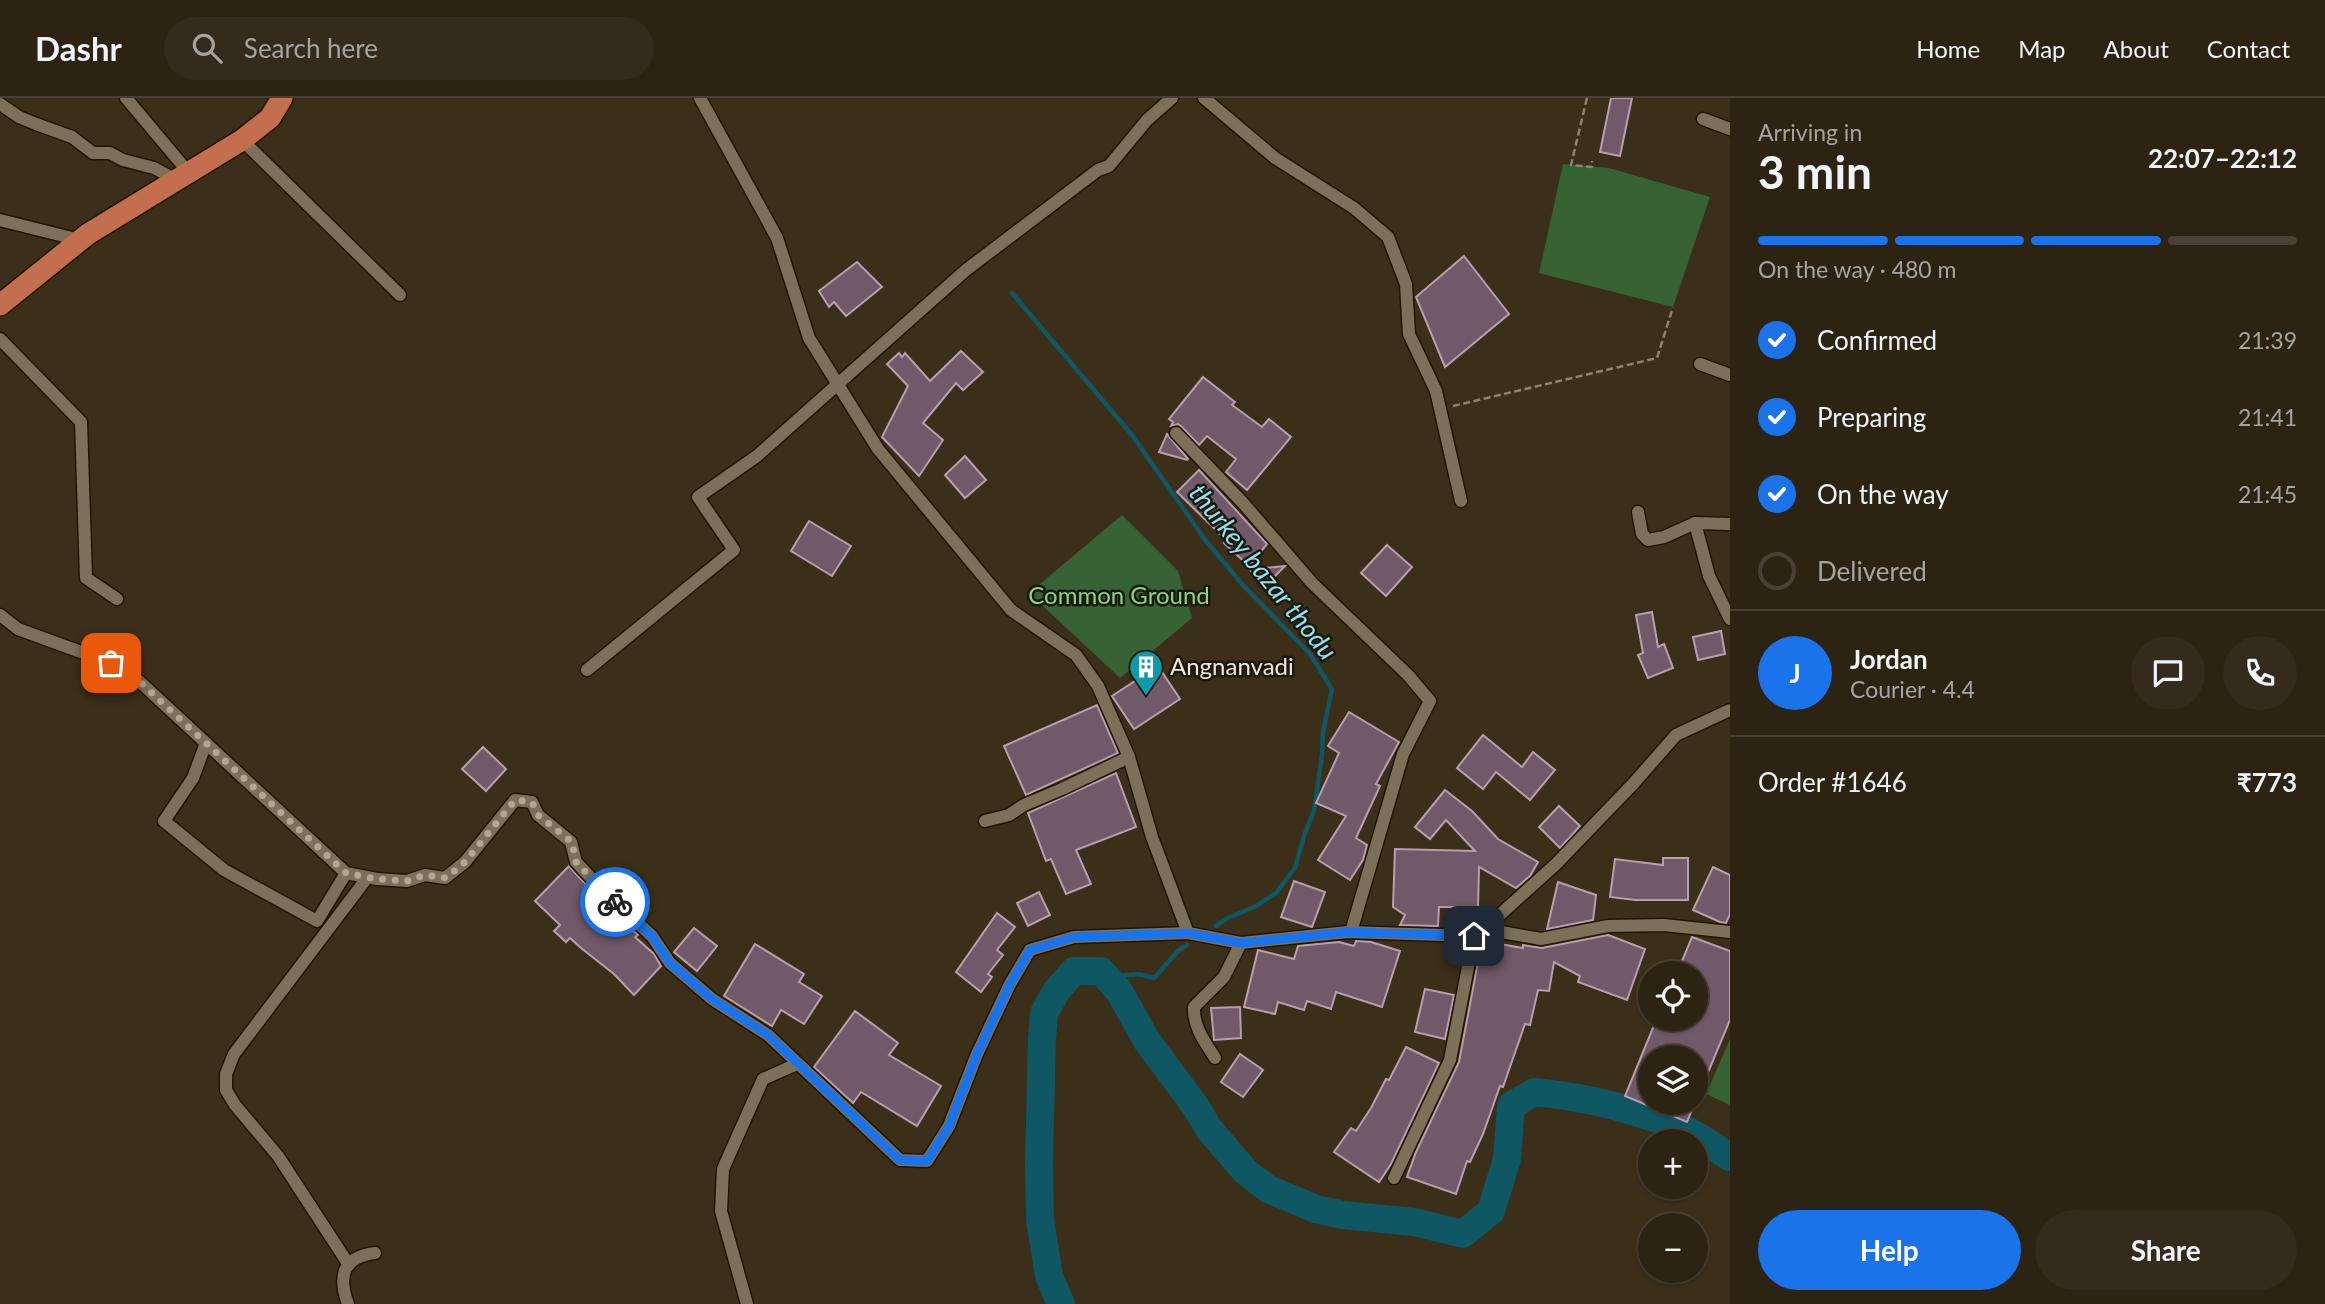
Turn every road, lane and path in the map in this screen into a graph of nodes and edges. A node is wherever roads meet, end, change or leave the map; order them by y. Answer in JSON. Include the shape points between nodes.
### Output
{"nodes":[{"id":1,"x":126,"y":98,"type":"edge"},
{"id":2,"x":282,"y":98,"type":"edge"},
{"id":3,"x":700,"y":98,"type":"edge"},
{"id":4,"x":1172,"y":98,"type":"edge"},
{"id":5,"x":1204,"y":98,"type":"edge"},
{"id":6,"x":1587,"y":98,"type":"edge"},
{"id":7,"x":0,"y":104,"type":"edge"},
{"id":8,"x":1703,"y":120,"type":"dead end"},
{"id":9,"x":1730,"y":129,"type":"edge"},
{"id":10,"x":242,"y":140,"type":"junction"},
{"id":11,"x":1592,"y":161,"type":"dead end"},
{"id":12,"x":182,"y":178,"type":"junction"},
{"id":13,"x":0,"y":220,"type":"edge"},
{"id":14,"x":80,"y":240,"type":"junction"},
{"id":15,"x":400,"y":295,"type":"dead end"},
{"id":16,"x":0,"y":305,"type":"edge"},
{"id":17,"x":1673,"y":307,"type":"dead end"},
{"id":18,"x":0,"y":339,"type":"edge"},
{"id":19,"x":1700,"y":364,"type":"dead end"},
{"id":20,"x":1730,"y":374,"type":"edge"},
{"id":21,"x":836,"y":384,"type":"junction"},
{"id":22,"x":1440,"y":409,"type":"junction"},
{"id":23,"x":1176,"y":433,"type":"dead end"},
{"id":24,"x":1461,"y":501,"type":"dead end"},
{"id":25,"x":1638,"y":512,"type":"dead end"},
{"id":26,"x":1695,"y":523,"type":"junction"},
{"id":27,"x":1730,"y":524,"type":"edge"},
{"id":28,"x":117,"y":599,"type":"dead end"},
{"id":29,"x":0,"y":615,"type":"edge"},
{"id":30,"x":1730,"y":619,"type":"edge"},
{"id":31,"x":587,"y":670,"type":"dead end"},
{"id":32,"x":1730,"y":710,"type":"edge"},
{"id":33,"x":206,"y":743,"type":"junction"},
{"id":34,"x":1129,"y":757,"type":"junction"},
{"id":35,"x":985,"y":821,"type":"dead end"},
{"id":36,"x":346,"y":873,"type":"junction"},
{"id":37,"x":367,"y":878,"type":"junction"},
{"id":38,"x":1351,"y":932,"type":"junction"},
{"id":39,"x":1730,"y":932,"type":"edge"},
{"id":40,"x":1188,"y":933,"type":"junction"},
{"id":41,"x":1479,"y":933,"type":"junction"},
{"id":42,"x":1241,"y":943,"type":"junction"},
{"id":43,"x":1215,"y":1058,"type":"dead end"},
{"id":44,"x":797,"y":1064,"type":"junction"},
{"id":45,"x":1394,"y":1178,"type":"dead end"},
{"id":46,"x":375,"y":1253,"type":"dead end"},
{"id":47,"x":349,"y":1265,"type":"junction"},
{"id":48,"x":348,"y":1304,"type":"edge"},
{"id":49,"x":747,"y":1304,"type":"edge"}],
"edges":[{"from":1,"to":12,"type":"street"},
{"from":2,"to":10,"type":"main road","via":[[270,118]]},
{"from":3,"to":21,"type":"street","via":[[778,238],[809,338]]},
{"from":4,"to":21,"type":"street","via":[[1109,166],[966,270]]},
{"from":5,"to":22,"type":"street","via":[[1275,158],[1354,208],[1388,237],[1406,284],[1409,334]]},
{"from":6,"to":11,"type":"path","via":[[1571,165],[1592,167]]},
{"from":7,"to":12,"type":"street","via":[[28,121],[72,137],[93,153],[110,153]]},
{"from":8,"to":9,"type":"street"},
{"from":10,"to":12,"type":"main road"},
{"from":10,"to":15,"type":"street"},
{"from":12,"to":14,"type":"main road"},
{"from":13,"to":14,"type":"street"},
{"from":14,"to":16,"type":"main road"},
{"from":17,"to":22,"type":"path","via":[[1657,358]]},
{"from":18,"to":28,"type":"street","via":[[81,422],[86,578]]},
{"from":19,"to":20,"type":"street"},
{"from":21,"to":31,"type":"street","via":[[757,456],[698,497],[734,551]]},
{"from":21,"to":34,"type":"street","via":[[878,449],[1011,610],[1076,655],[1098,686]]},
{"from":22,"to":24,"type":"street"},
{"from":23,"to":38,"type":"street","via":[[1312,583],[1430,701],[1403,754]]},
{"from":25,"to":26,"type":"street","via":[[1642,534],[1648,540]]},
{"from":26,"to":27,"type":"street"},
{"from":26,"to":30,"type":"street","via":[[1709,576]]},
{"from":29,"to":33,"type":"street","via":[[18,629],[111,663],[139,681]]},
{"from":32,"to":41,"type":"street","via":[[1676,735],[1555,865]]},
{"from":33,"to":36,"type":"street"},
{"from":33,"to":36,"type":"street","via":[[193,778],[164,821],[224,870],[317,922]]},
{"from":34,"to":35,"type":"street","via":[[1009,815]]},
{"from":34,"to":40,"type":"street","via":[[1152,837]]},
{"from":36,"to":37,"type":"street"},
{"from":37,"to":44,"type":"street","via":[[446,878],[465,862],[515,800],[532,802],[538,815],[572,842],[576,862],[652,936],[670,963],[712,999],[768,1035]]},
{"from":37,"to":47,"type":"street","via":[[234,1054],[226,1074],[226,1090],[235,1105],[278,1156]]},
{"from":38,"to":41,"type":"street"},
{"from":38,"to":42,"type":"street"},
{"from":39,"to":41,"type":"street","via":[[1664,925],[1608,926],[1541,939]]},
{"from":40,"to":42,"type":"street"},
{"from":40,"to":44,"type":"street","via":[[1074,937],[1030,950],[977,1054],[949,1126],[927,1161],[900,1160]]},
{"from":41,"to":45,"type":"street","via":[[1450,1060]]},
{"from":42,"to":43,"type":"street","via":[[1224,978],[1194,1007],[1200,1034]]},
{"from":44,"to":49,"type":"street","via":[[763,1079],[723,1169],[721,1211]]},
{"from":46,"to":47,"type":"street"},
{"from":47,"to":48,"type":"street","via":[[342,1282]]}]}
